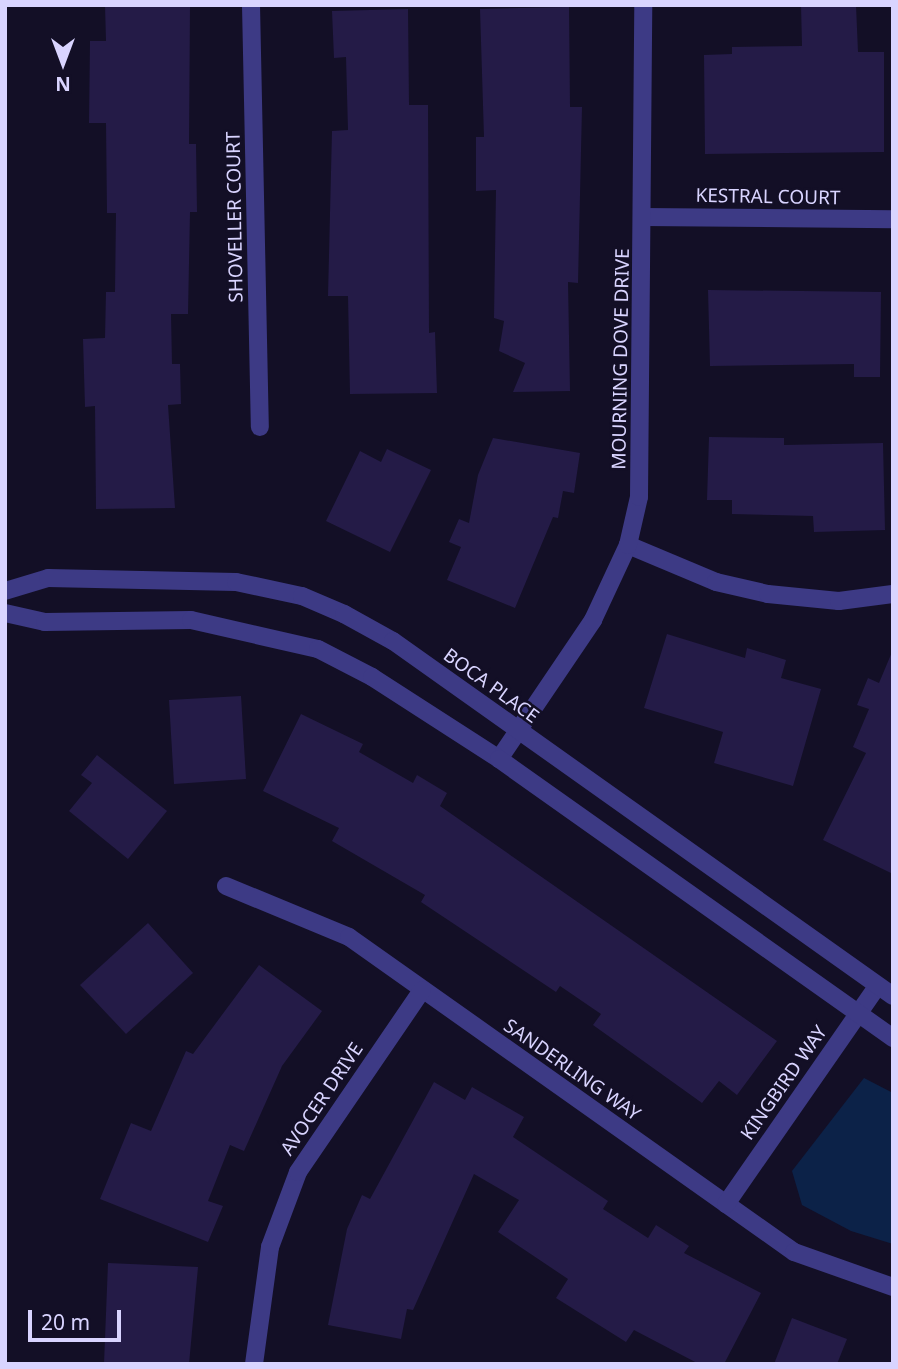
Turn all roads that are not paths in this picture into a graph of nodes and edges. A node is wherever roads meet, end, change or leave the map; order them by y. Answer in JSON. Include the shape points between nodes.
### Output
{"nodes":[{"id":1,"x":251,"y":5,"type":"edge"},
{"id":2,"x":643,"y":5,"type":"edge"},
{"id":3,"x":643,"y":217,"type":"junction"},
{"id":4,"x":893,"y":219,"type":"edge"},
{"id":5,"x":260,"y":427,"type":"dead end"},
{"id":6,"x":628,"y":545,"type":"junction"},
{"id":7,"x":5,"y":591,"type":"edge"},
{"id":8,"x":893,"y":594,"type":"edge"},
{"id":9,"x":5,"y":614,"type":"edge"},
{"id":10,"x":519,"y":732,"type":"junction"},
{"id":11,"x":499,"y":759,"type":"junction"},
{"id":12,"x":226,"y":886,"type":"dead end"},
{"id":13,"x":422,"y":990,"type":"junction"},
{"id":14,"x":885,"y":991,"type":"edge"},
{"id":15,"x":857,"y":1015,"type":"junction"},
{"id":16,"x":893,"y":1038,"type":"edge"},
{"id":17,"x":726,"y":1204,"type":"junction"},
{"id":18,"x":893,"y":1287,"type":"edge"},
{"id":19,"x":254,"y":1364,"type":"edge"}],
"edges":[{"from":1,"to":5,"type":"street","name":"SHOVELLER COURT"},
{"from":2,"to":3,"type":"street","name":"MOURNING DOVE DRIVE"},
{"from":3,"to":4,"type":"street","name":"KESTRAL COURT"},
{"from":3,"to":6,"type":"street","name":"MOURNING DOVE DRIVE","via":[[644,458]]},
{"from":6,"to":8,"type":"street","via":[[716,582],[768,594],[839,601]]},
{"from":6,"to":10,"type":"street","name":"MOURNING DOVE DRIVE","via":[[593,621]]},
{"from":7,"to":10,"type":"street","name":"BOCA PLACE","via":[[48,578],[156,577],[236,582],[302,596],[393,640]]},
{"from":9,"to":11,"type":"street","via":[[45,621],[191,620],[254,630],[318,649],[373,677]]},
{"from":10,"to":11,"type":"street","name":"MOURNING DOVE DRIVE"},
{"from":10,"to":14,"type":"street","name":"BOCA PLACE"},
{"from":11,"to":15,"type":"street"},
{"from":12,"to":13,"type":"street","name":"SANDERLING WAY","via":[[348,937]]},
{"from":13,"to":17,"type":"street","name":"SANDERLING WAY"},
{"from":13,"to":19,"type":"street","name":"AVOCER DRIVE","via":[[298,1172],[270,1247]]},
{"from":14,"to":15,"type":"street","name":"KINGBIRD WAY"},
{"from":15,"to":16,"type":"street"},
{"from":15,"to":17,"type":"street","name":"KINGBIRD WAY"},
{"from":17,"to":18,"type":"street","name":"SANDERLING WAY","via":[[794,1252]]}]}
